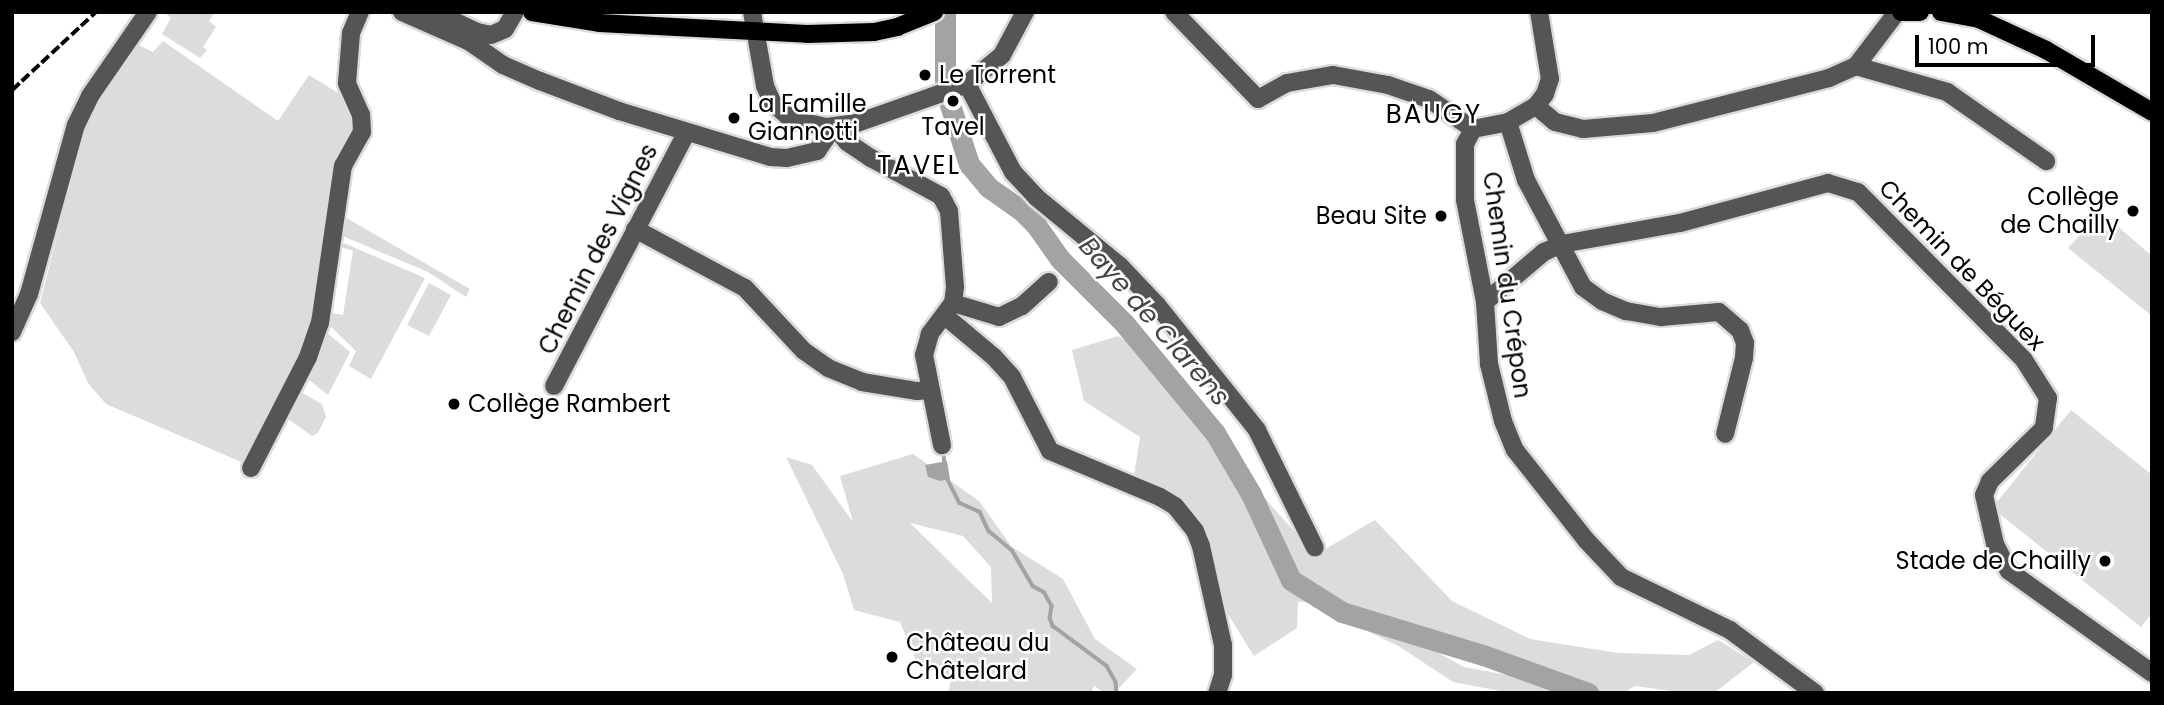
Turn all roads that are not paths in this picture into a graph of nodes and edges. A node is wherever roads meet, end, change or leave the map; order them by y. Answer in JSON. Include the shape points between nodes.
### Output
{"nodes":[{"id":1,"x":148,"y":12,"type":"edge"},
{"id":2,"x":360,"y":12,"type":"edge"},
{"id":3,"x":402,"y":12,"type":"edge"},
{"id":4,"x":435,"y":12,"type":"edge"},
{"id":5,"x":515,"y":12,"type":"edge"},
{"id":6,"x":533,"y":12,"type":"edge"},
{"id":7,"x":752,"y":12,"type":"edge"},
{"id":8,"x":1025,"y":12,"type":"edge"},
{"id":9,"x":1174,"y":12,"type":"edge"},
{"id":10,"x":1539,"y":12,"type":"edge"},
{"id":11,"x":1899,"y":12,"type":"edge"},
{"id":12,"x":1920,"y":12,"type":"edge"},
{"id":13,"x":1941,"y":12,"type":"edge"},
{"id":14,"x":928,"y":15,"type":"edge"},
{"id":15,"x":1974,"y":16,"type":"edge"},
{"id":16,"x":755,"y":31,"type":"junction"},
{"id":17,"x":1856,"y":66,"type":"junction"},
{"id":18,"x":967,"y":84,"type":"junction"},
{"id":19,"x":1536,"y":106,"type":"junction"},
{"id":20,"x":2152,"y":112,"type":"edge"},
{"id":21,"x":1508,"y":122,"type":"junction"},
{"id":22,"x":831,"y":127,"type":"junction"},
{"id":23,"x":1473,"y":129,"type":"junction"},
{"id":24,"x":686,"y":133,"type":"junction"},
{"id":25,"x":2046,"y":160,"type":"dead end"},
{"id":26,"x":635,"y":229,"type":"junction"},
{"id":27,"x":1562,"y":244,"type":"junction"},
{"id":28,"x":1049,"y":282,"type":"dead end"},
{"id":29,"x":1485,"y":302,"type":"junction"},
{"id":30,"x":949,"y":309,"type":"junction"},
{"id":31,"x":12,"y":332,"type":"edge"},
{"id":32,"x":554,"y":386,"type":"dead end"},
{"id":33,"x":930,"y":390,"type":"junction"},
{"id":34,"x":1725,"y":434,"type":"dead end"},
{"id":35,"x":942,"y":445,"type":"dead end"},
{"id":36,"x":251,"y":468,"type":"dead end"},
{"id":37,"x":1315,"y":548,"type":"dead end"},
{"id":38,"x":2152,"y":673,"type":"edge"},
{"id":39,"x":1217,"y":693,"type":"edge"},
{"id":40,"x":1815,"y":693,"type":"edge"}],
"edges":[{"from":1,"to":31,"type":"street","via":[[90,96],[76,125],[29,294]]},
{"from":2,"to":36,"type":"street","via":[[351,33],[347,83],[362,132],[344,166],[320,323],[308,357]]},
{"from":3,"to":24,"type":"street","via":[[470,42],[532,78]]},
{"from":4,"to":5,"type":"street","via":[[491,35],[505,29]]},
{"from":6,"to":16,"type":"main road","via":[[599,23]]},
{"from":7,"to":16,"type":"street"},
{"from":8,"to":18,"type":"street","via":[[1002,55]]},
{"from":9,"to":23,"type":"street","via":[[1258,99],[1287,82],[1333,75],[1388,85],[1429,99]]},
{"from":10,"to":19,"type":"street","via":[[1550,79]]},
{"from":11,"to":12,"type":"main road"},
{"from":11,"to":17,"type":"street"},
{"from":13,"to":15,"type":"main road"},
{"from":14,"to":16,"type":"main road","via":[[897,27],[853,34]]},
{"from":15,"to":20,"type":"main road","via":[[2067,61]]},
{"from":16,"to":22,"type":"street","via":[[772,102],[791,119]]},
{"from":17,"to":19,"type":"street","via":[[1829,78],[1653,124],[1583,129],[1555,122]]},
{"from":17,"to":25,"type":"street","via":[[1947,92]]},
{"from":18,"to":22,"type":"street","via":[[856,123]]},
{"from":18,"to":37,"type":"street","via":[[1013,172],[1036,197],[1120,266],[1157,305],[1256,430]]},
{"from":19,"to":21,"type":"street"},
{"from":21,"to":23,"type":"street"},
{"from":21,"to":27,"type":"street","via":[[1526,180]]},
{"from":22,"to":24,"type":"street","via":[[817,151],[787,158]]},
{"from":22,"to":30,"type":"street","via":[[870,158],[941,197],[949,211],[955,287]]},
{"from":23,"to":29,"type":"street","name":"Chemin du Crépon","via":[[1465,144],[1465,200]]},
{"from":24,"to":26,"type":"street","name":"Chemin des Vignes"},
{"from":26,"to":32,"type":"street","name":"Chemin des Vignes"},
{"from":26,"to":33,"type":"street","via":[[745,288],[804,351],[828,368],[862,382]]},
{"from":27,"to":29,"type":"street","name":"Chemin de Béguex","via":[[1544,252]]},
{"from":27,"to":34,"type":"street","via":[[1583,287],[1602,301],[1661,317],[1719,312],[1731,319],[1745,343]]},
{"from":27,"to":38,"type":"street","name":"Chemin de Béguex","via":[[1680,223],[1828,183],[1858,192],[2024,360],[2048,398],[2044,428],[1990,481],[1984,495],[1995,544],[2009,571]]},
{"from":28,"to":30,"type":"street","via":[[1022,306],[999,317]]},
{"from":29,"to":40,"type":"street","name":"Chemin du Crépon","via":[[1489,364],[1503,421],[1521,458],[1587,540],[1621,577],[1730,629]]},
{"from":30,"to":33,"type":"street","via":[[926,344]]},
{"from":30,"to":39,"type":"street","via":[[1012,377],[1050,451],[1160,497],[1175,506],[1195,531],[1223,645],[1223,675]]},
{"from":33,"to":35,"type":"street"}]}
